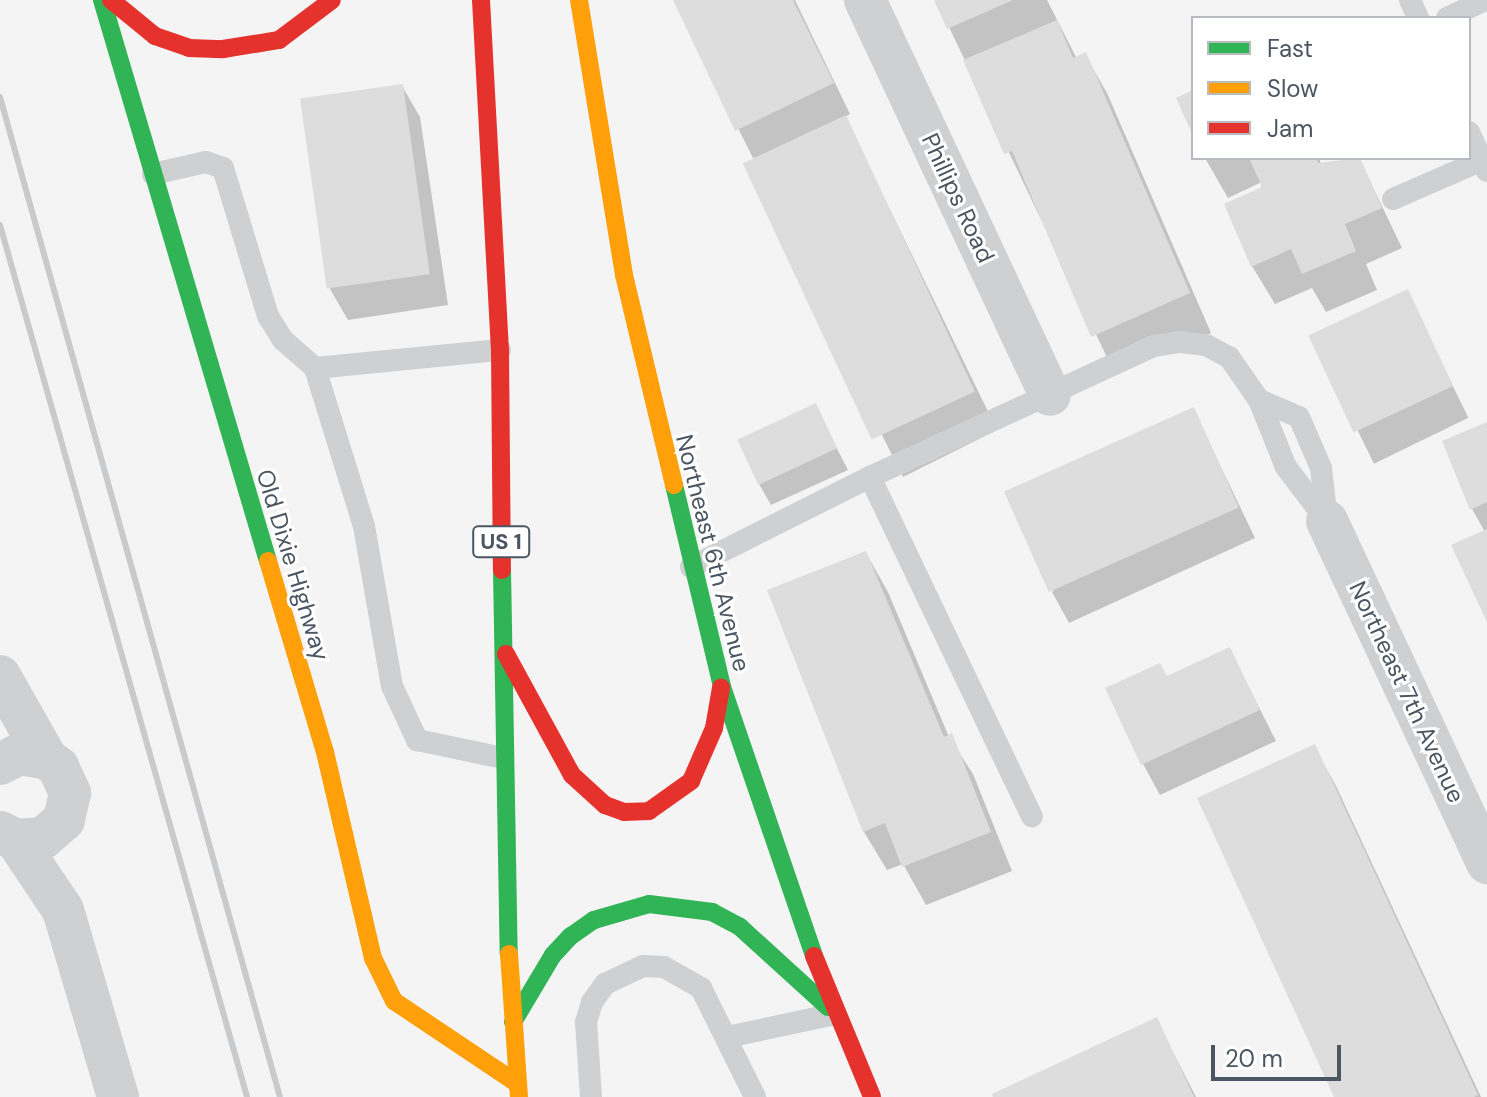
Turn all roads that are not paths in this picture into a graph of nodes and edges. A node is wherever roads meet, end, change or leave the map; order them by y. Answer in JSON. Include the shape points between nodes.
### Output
{"nodes":[{"id":1,"x":102,"y":0,"type":"edge"},
{"id":2,"x":111,"y":0,"type":"edge"},
{"id":3,"x":332,"y":0,"type":"edge"},
{"id":4,"x":481,"y":0,"type":"edge"},
{"id":5,"x":579,"y":0,"type":"edge"},
{"id":6,"x":865,"y":0,"type":"edge"},
{"id":7,"x":1485,"y":0,"type":"edge"},
{"id":8,"x":1451,"y":16,"type":"edge"},
{"id":9,"x":1471,"y":136,"type":"edge"},
{"id":10,"x":1485,"y":163,"type":"edge"},
{"id":11,"x":153,"y":174,"type":"junction"},
{"id":12,"x":1393,"y":199,"type":"dead end"},
{"id":13,"x":500,"y":350,"type":"junction"},
{"id":14,"x":315,"y":368,"type":"junction"},
{"id":15,"x":1050,"y":395,"type":"junction"},
{"id":16,"x":1259,"y":400,"type":"junction"},
{"id":17,"x":870,"y":477,"type":"junction"},
{"id":18,"x":1327,"y":521,"type":"junction"},
{"id":19,"x":691,"y":567,"type":"junction"},
{"id":20,"x":501,"y":645,"type":"junction"},
{"id":21,"x":0,"y":676,"type":"edge"},
{"id":22,"x":722,"y":687,"type":"junction"},
{"id":23,"x":0,"y":706,"type":"edge"},
{"id":24,"x":503,"y":758,"type":"junction"},
{"id":25,"x":18,"y":760,"type":"edge"},
{"id":26,"x":1032,"y":816,"type":"dead end"},
{"id":27,"x":64,"y":820,"type":"junction"},
{"id":28,"x":8,"y":836,"type":"edge"},
{"id":29,"x":1487,"y":863,"type":"edge"},
{"id":30,"x":63,"y":910,"type":"junction"},
{"id":31,"x":835,"y":1014,"type":"junction"},
{"id":32,"x":513,"y":1022,"type":"junction"},
{"id":33,"x":727,"y":1037,"type":"junction"},
{"id":34,"x":518,"y":1091,"type":"edge"},
{"id":35,"x":118,"y":1097,"type":"edge"},
{"id":36,"x":591,"y":1097,"type":"edge"},
{"id":37,"x":755,"y":1097,"type":"edge"},
{"id":38,"x":872,"y":1097,"type":"edge"}],
"edges":[{"from":1,"to":11,"type":"main road","name":"Old Dixie Highway"},
{"from":2,"to":3,"type":"main road","via":[[155,36],[189,48],[223,49],[279,40]]},
{"from":4,"to":13,"type":"main road","number":"US 1"},
{"from":5,"to":19,"type":"main road","name":"Northeast 6th Avenue","via":[[624,275]]},
{"from":6,"to":15,"type":"street","name":"Phillips Road"},
{"from":7,"to":8,"type":"lane"},
{"from":9,"to":10,"type":"lane"},
{"from":10,"to":12,"type":"lane"},
{"from":11,"to":14,"type":"lane","via":[[206,162],[223,168],[268,316],[283,340]]},
{"from":11,"to":34,"type":"main road","name":"Old Dixie Highway","via":[[325,752],[373,958],[394,1001]]},
{"from":13,"to":14,"type":"lane"},
{"from":13,"to":20,"type":"main road","number":"US 1"},
{"from":14,"to":24,"type":"lane","via":[[364,526],[392,686],[417,740]]},
{"from":15,"to":16,"type":"lane","via":[[1154,346],[1180,342],[1206,345],[1229,357]]},
{"from":15,"to":17,"type":"lane"},
{"from":16,"to":18,"type":"lane","via":[[1286,467]]},
{"from":16,"to":18,"type":"lane","via":[[1299,417],[1321,468]]},
{"from":17,"to":19,"type":"lane"},
{"from":17,"to":26,"type":"lane"},
{"from":18,"to":29,"type":"street","name":"Northeast 7th Avenue"},
{"from":19,"to":22,"type":"main road","name":"Northeast 6th Avenue"},
{"from":20,"to":22,"type":"main road","via":[[572,775],[605,805],[624,812],[649,811],[691,781],[714,728]]},
{"from":20,"to":24,"type":"main road","number":"US 1"},
{"from":21,"to":25,"type":"street"},
{"from":22,"to":31,"type":"main road","name":"Northeast 6th Avenue","via":[[759,811]]},
{"from":23,"to":25,"type":"street"},
{"from":24,"to":32,"type":"main road","number":"US 1"},
{"from":25,"to":27,"type":"street","via":[[58,767],[70,793]]},
{"from":27,"to":28,"type":"street","via":[[43,838]]},
{"from":27,"to":30,"type":"street","via":[[69,885]]},
{"from":28,"to":30,"type":"street"},
{"from":30,"to":35,"type":"street"},
{"from":31,"to":32,"type":"main road","via":[[740,927],[712,912],[649,904],[594,920],[571,936],[553,955]]},
{"from":31,"to":33,"type":"lane"},
{"from":31,"to":38,"type":"main road","name":"Northeast 6th Avenue"},
{"from":32,"to":34,"type":"main road","number":"US 1"},
{"from":33,"to":36,"type":"lane","via":[[701,988],[684,975],[653,966],[623,973],[605,984],[586,1022]]},
{"from":33,"to":37,"type":"lane"}]}
